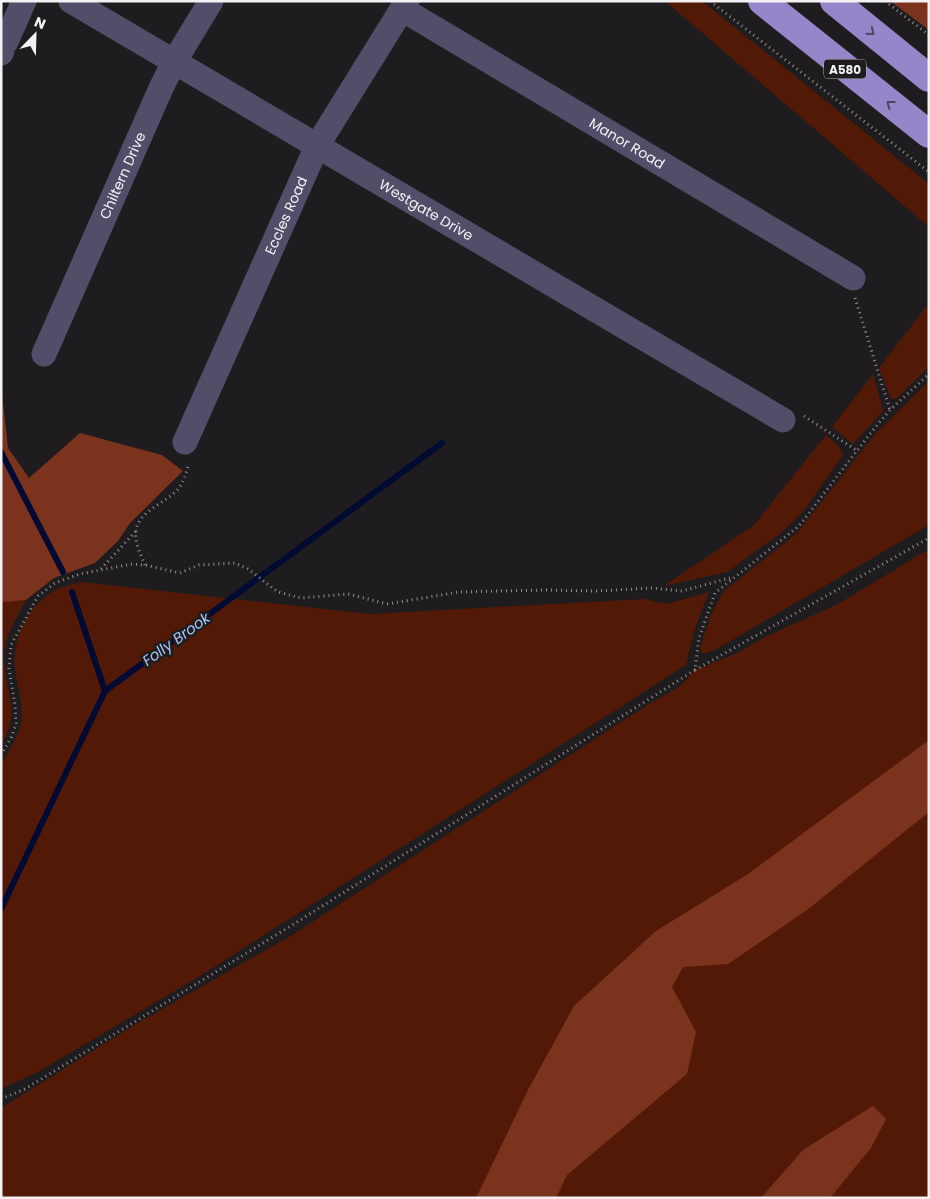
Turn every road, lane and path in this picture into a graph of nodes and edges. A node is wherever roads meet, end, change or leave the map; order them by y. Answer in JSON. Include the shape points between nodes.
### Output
{"nodes":[{"id":1,"x":24,"y":1,"type":"edge"},
{"id":2,"x":72,"y":1,"type":"edge"},
{"id":3,"x":211,"y":1,"type":"edge"},
{"id":4,"x":710,"y":1,"type":"edge"},
{"id":5,"x":762,"y":1,"type":"edge"},
{"id":6,"x":834,"y":1,"type":"edge"},
{"id":7,"x":885,"y":1,"type":"edge"},
{"id":8,"x":404,"y":5,"type":"edge"},
{"id":9,"x":929,"y":35,"type":"edge"},
{"id":10,"x":1,"y":53,"type":"edge"},
{"id":11,"x":174,"y":62,"type":"junction"},
{"id":12,"x":929,"y":78,"type":"edge"},
{"id":13,"x":929,"y":134,"type":"edge"},
{"id":14,"x":317,"y":146,"type":"junction"},
{"id":15,"x":929,"y":172,"type":"edge"},
{"id":16,"x":853,"y":278,"type":"joint"},
{"id":17,"x":44,"y":354,"type":"dead end"},
{"id":18,"x":929,"y":374,"type":"edge"},
{"id":19,"x":890,"y":410,"type":"junction"},
{"id":20,"x":783,"y":420,"type":"joint"},
{"id":21,"x":185,"y":442,"type":"joint"},
{"id":22,"x":856,"y":450,"type":"junction"},
{"id":23,"x":136,"y":532,"type":"junction"},
{"id":24,"x":929,"y":538,"type":"edge"},
{"id":25,"x":145,"y":564,"type":"junction"},
{"id":26,"x":101,"y":569,"type":"junction"},
{"id":27,"x":733,"y":578,"type":"junction"},
{"id":28,"x":694,"y":670,"type":"junction"},
{"id":29,"x":1,"y":755,"type":"edge"},
{"id":30,"x":1,"y":1099,"type":"edge"}],
"edges":[{"from":1,"to":10,"type":"street"},
{"from":2,"to":11,"type":"street","name":"Westgate Drive"},
{"from":3,"to":11,"type":"street","name":"Chiltern Drive"},
{"from":4,"to":15,"type":"path"},
{"from":13,"to":5,"type":"highway","number":"A580","one_way":true},
{"from":6,"to":12,"type":"highway","one_way":true},
{"from":7,"to":9,"type":"path"},
{"from":8,"to":14,"type":"street","name":"Eccles Road"},
{"from":8,"to":16,"type":"street","name":"Manor Road"},
{"from":11,"to":14,"type":"street","name":"Westgate Drive"},
{"from":11,"to":17,"type":"street","name":"Chiltern Drive"},
{"from":14,"to":20,"type":"street","name":"Westgate Drive"},
{"from":14,"to":21,"type":"street","name":"Eccles Road"},
{"from":16,"to":19,"type":"path","via":[[855,300]]},
{"from":18,"to":19,"type":"path"},
{"from":19,"to":22,"type":"path"},
{"from":20,"to":22,"type":"path","via":[[801,414]]},
{"from":21,"to":23,"type":"path","via":[[189,463],[185,478],[172,495],[140,522]]},
{"from":22,"to":27,"type":"path","via":[[798,526]]},
{"from":23,"to":25,"type":"path"},
{"from":23,"to":26,"type":"path"},
{"from":24,"to":28,"type":"path"},
{"from":25,"to":26,"type":"path"},
{"from":25,"to":27,"type":"path","via":[[180,573],[198,565],[235,563],[278,592],[301,598],[348,594],[387,604],[459,592],[652,588],[682,591]]},
{"from":26,"to":29,"type":"path","via":[[46,588],[26,615],[9,654],[16,723]]},
{"from":27,"to":28,"type":"path","via":[[721,586],[710,602]]},
{"from":28,"to":30,"type":"path","via":[[294,924],[25,1089]]}]}
